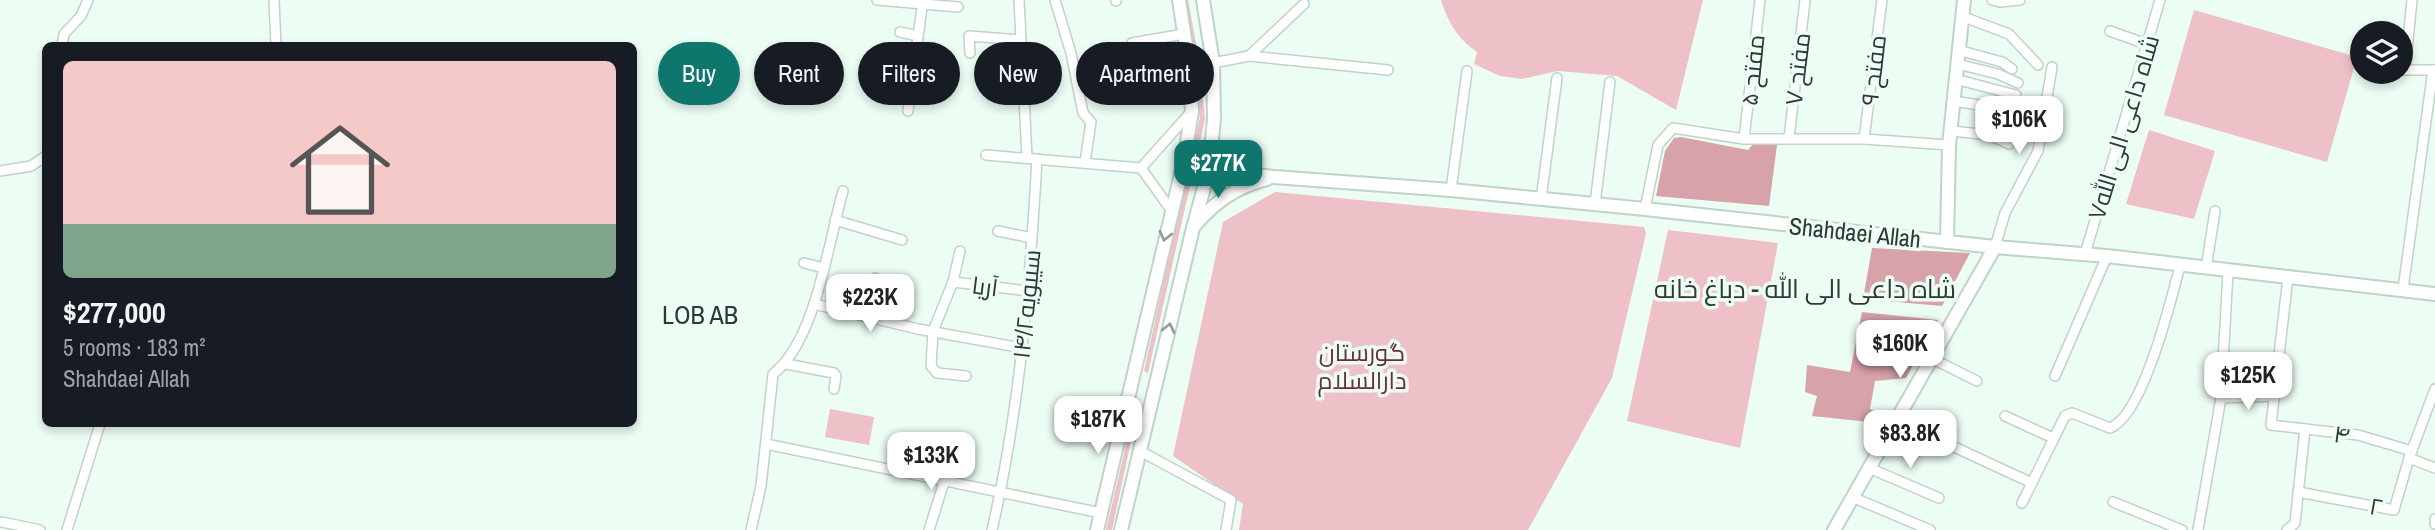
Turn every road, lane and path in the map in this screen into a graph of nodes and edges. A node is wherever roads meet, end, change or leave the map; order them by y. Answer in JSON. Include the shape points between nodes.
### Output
{"nodes":[{"id":1,"x":88,"y":0,"type":"edge"},
{"id":2,"x":274,"y":0,"type":"edge"},
{"id":3,"x":877,"y":0,"type":"edge"},
{"id":4,"x":1019,"y":0,"type":"edge"},
{"id":5,"x":1055,"y":0,"type":"edge"},
{"id":6,"x":1179,"y":0,"type":"edge"},
{"id":7,"x":1203,"y":0,"type":"edge"},
{"id":8,"x":1760,"y":0,"type":"edge"},
{"id":9,"x":1805,"y":0,"type":"edge"},
{"id":10,"x":1882,"y":0,"type":"edge"},
{"id":11,"x":1964,"y":0,"type":"edge"},
{"id":12,"x":1992,"y":0,"type":"edge"},
{"id":13,"x":2020,"y":0,"type":"edge"},
{"id":14,"x":2412,"y":0,"type":"edge"},
{"id":15,"x":2158,"y":1,"type":"edge"},
{"id":16,"x":923,"y":2,"type":"edge"},
{"id":17,"x":1304,"y":4,"type":"dead end"},
{"id":18,"x":958,"y":6,"type":"dead end"},
{"id":19,"x":1961,"y":16,"type":"junction"},
{"id":20,"x":2409,"y":21,"type":"edge"},
{"id":21,"x":2110,"y":31,"type":"dead end"},
{"id":22,"x":900,"y":32,"type":"dead end"},
{"id":23,"x":1184,"y":34,"type":"junction"},
{"id":24,"x":918,"y":36,"type":"junction"},
{"id":25,"x":1021,"y":40,"type":"junction"},
{"id":26,"x":63,"y":42,"type":"edge"},
{"id":27,"x":276,"y":42,"type":"edge"},
{"id":28,"x":917,"y":42,"type":"edge"},
{"id":29,"x":1138,"y":42,"type":"edge"},
{"id":30,"x":1210,"y":42,"type":"edge"},
{"id":31,"x":2149,"y":44,"type":"junction"},
{"id":32,"x":1958,"y":50,"type":"junction"},
{"id":33,"x":970,"y":53,"type":"dead end"},
{"id":34,"x":1249,"y":56,"type":"junction"},
{"id":35,"x":1214,"y":63,"type":"edge"},
{"id":36,"x":1957,"y":64,"type":"junction"},
{"id":37,"x":2038,"y":65,"type":"dead end"},
{"id":38,"x":2052,"y":68,"type":"dead end"},
{"id":39,"x":1388,"y":69,"type":"dead end"},
{"id":40,"x":2012,"y":69,"type":"dead end"},
{"id":41,"x":2413,"y":70,"type":"edge"},
{"id":42,"x":2434,"y":70,"type":"edge"},
{"id":43,"x":1467,"y":71,"type":"dead end"},
{"id":44,"x":1557,"y":78,"type":"dead end"},
{"id":45,"x":1955,"y":79,"type":"junction"},
{"id":46,"x":1610,"y":82,"type":"dead end"},
{"id":47,"x":2018,"y":83,"type":"dead end"},
{"id":48,"x":2016,"y":95,"type":"dead end"},
{"id":49,"x":1954,"y":101,"type":"junction"},
{"id":50,"x":909,"y":105,"type":"edge"},
{"id":51,"x":1214,"y":105,"type":"edge"},
{"id":52,"x":2012,"y":110,"type":"dead end"},
{"id":53,"x":908,"y":111,"type":"dead end"},
{"id":54,"x":1192,"y":111,"type":"junction"},
{"id":55,"x":1789,"y":138,"type":"junction"},
{"id":56,"x":1950,"y":138,"type":"junction"},
{"id":57,"x":1744,"y":139,"type":"junction"},
{"id":58,"x":1864,"y":139,"type":"junction"},
{"id":59,"x":2009,"y":144,"type":"dead end"},
{"id":60,"x":986,"y":155,"type":"dead end"},
{"id":61,"x":1032,"y":158,"type":"junction"},
{"id":62,"x":42,"y":159,"type":"edge"},
{"id":63,"x":1085,"y":162,"type":"junction"},
{"id":64,"x":1141,"y":168,"type":"junction"},
{"id":65,"x":1209,"y":169,"type":"junction"},
{"id":66,"x":0,"y":171,"type":"edge"},
{"id":67,"x":1274,"y":177,"type":"junction"},
{"id":68,"x":1451,"y":190,"type":"junction"},
{"id":69,"x":843,"y":191,"type":"dead end"},
{"id":70,"x":1541,"y":199,"type":"junction"},
{"id":71,"x":1595,"y":204,"type":"junction"},
{"id":72,"x":1646,"y":209,"type":"junction"},
{"id":73,"x":1171,"y":210,"type":"junction"},
{"id":74,"x":2215,"y":211,"type":"dead end"},
{"id":75,"x":835,"y":220,"type":"junction"},
{"id":76,"x":1193,"y":228,"type":"junction"},
{"id":77,"x":998,"y":232,"type":"dead end"},
{"id":78,"x":1032,"y":238,"type":"junction"},
{"id":79,"x":902,"y":240,"type":"dead end"},
{"id":80,"x":1947,"y":242,"type":"junction"},
{"id":81,"x":1995,"y":247,"type":"junction"},
{"id":82,"x":960,"y":251,"type":"dead end"},
{"id":83,"x":2085,"y":254,"type":"junction"},
{"id":84,"x":2107,"y":256,"type":"junction"},
{"id":85,"x":804,"y":263,"type":"dead end"},
{"id":86,"x":2180,"y":266,"type":"junction"},
{"id":87,"x":824,"y":268,"type":"junction"},
{"id":88,"x":2206,"y":268,"type":"junction"},
{"id":89,"x":2228,"y":272,"type":"junction"},
{"id":90,"x":2288,"y":276,"type":"junction"},
{"id":91,"x":875,"y":278,"type":"dead end"},
{"id":92,"x":954,"y":282,"type":"junction"},
{"id":93,"x":2403,"y":289,"type":"junction"},
{"id":94,"x":1028,"y":291,"type":"junction"},
{"id":95,"x":2435,"y":294,"type":"edge"},
{"id":96,"x":814,"y":303,"type":"junction"},
{"id":97,"x":866,"y":317,"type":"junction"},
{"id":98,"x":933,"y":331,"type":"junction"},
{"id":99,"x":1022,"y":348,"type":"junction"},
{"id":100,"x":1931,"y":358,"type":"junction"},
{"id":101,"x":786,"y":364,"type":"junction"},
{"id":102,"x":966,"y":376,"type":"dead end"},
{"id":103,"x":2055,"y":376,"type":"dead end"},
{"id":104,"x":1977,"y":381,"type":"dead end"},
{"id":105,"x":834,"y":388,"type":"dead end"},
{"id":106,"x":1130,"y":389,"type":"junction"},
{"id":107,"x":2435,"y":389,"type":"edge"},
{"id":108,"x":1153,"y":394,"type":"junction"},
{"id":109,"x":2274,"y":396,"type":"junction"},
{"id":110,"x":2221,"y":398,"type":"junction"},
{"id":111,"x":2005,"y":416,"type":"dead end"},
{"id":112,"x":1896,"y":420,"type":"junction"},
{"id":113,"x":99,"y":427,"type":"edge"},
{"id":114,"x":2305,"y":429,"type":"junction"},
{"id":115,"x":2053,"y":438,"type":"junction"},
{"id":116,"x":766,"y":444,"type":"junction"},
{"id":117,"x":1140,"y":451,"type":"junction"},
{"id":118,"x":2411,"y":454,"type":"junction"},
{"id":119,"x":1869,"y":468,"type":"junction"},
{"id":120,"x":2435,"y":468,"type":"edge"},
{"id":121,"x":945,"y":479,"type":"junction"},
{"id":122,"x":2032,"y":483,"type":"junction"},
{"id":123,"x":1001,"y":490,"type":"junction"},
{"id":124,"x":2298,"y":492,"type":"junction"},
{"id":125,"x":1852,"y":497,"type":"junction"},
{"id":126,"x":1939,"y":498,"type":"dead end"},
{"id":127,"x":2113,"y":502,"type":"dead end"},
{"id":128,"x":2022,"y":503,"type":"dead end"},
{"id":129,"x":1101,"y":513,"type":"junction"},
{"id":130,"x":2,"y":522,"type":"dead end"},
{"id":131,"x":40,"y":530,"type":"edge"},
{"id":132,"x":67,"y":530,"type":"edge"},
{"id":133,"x":751,"y":530,"type":"edge"},
{"id":134,"x":929,"y":530,"type":"edge"},
{"id":135,"x":992,"y":530,"type":"edge"},
{"id":136,"x":1097,"y":530,"type":"edge"},
{"id":137,"x":1121,"y":530,"type":"edge"},
{"id":138,"x":1226,"y":530,"type":"edge"},
{"id":139,"x":1833,"y":530,"type":"edge"},
{"id":140,"x":1930,"y":530,"type":"edge"},
{"id":141,"x":2182,"y":530,"type":"edge"},
{"id":142,"x":2198,"y":530,"type":"edge"},
{"id":143,"x":2287,"y":530,"type":"edge"}],
"edges":[{"from":1,"to":26,"type":"street"},
{"from":2,"to":27,"type":"street"},
{"from":3,"to":16,"type":"street"},
{"from":4,"to":25,"type":"street","name":"سیبویه۱۴/۲"},
{"from":5,"to":63,"type":"street","via":[[1083,113],[1091,122]]},
{"from":6,"to":23,"type":"street"},
{"from":7,"to":30,"type":"street"},
{"from":8,"to":57,"type":"street","name":"مفتح ۵"},
{"from":9,"to":55,"type":"street","name":"مفتح ۷"},
{"from":10,"to":58,"type":"street","name":"مفتح ۹"},
{"from":11,"to":19,"type":"street"},
{"from":12,"to":13,"type":"street"},
{"from":14,"to":20,"type":"street"},
{"from":15,"to":31,"type":"street","name":"شاه داعی الی الله۷"},
{"from":16,"to":18,"type":"street"},
{"from":16,"to":24,"type":"street"},
{"from":17,"to":34,"type":"street"},
{"from":19,"to":32,"type":"street"},
{"from":19,"to":37,"type":"street","via":[[2008,34]]},
{"from":21,"to":31,"type":"street"},
{"from":22,"to":24,"type":"street"},
{"from":23,"to":29,"type":"street"},
{"from":23,"to":54,"type":"street"},
{"from":24,"to":28,"type":"street"},
{"from":25,"to":33,"type":"street","via":[[969,36]]},
{"from":25,"to":61,"type":"street","name":"سیبویه۱۴/۲"},
{"from":31,"to":83,"type":"street","name":"شاه داعی الی الله۷"},
{"from":32,"to":36,"type":"street"},
{"from":32,"to":40,"type":"street"},
{"from":34,"to":35,"type":"street"},
{"from":34,"to":39,"type":"street"},
{"from":36,"to":45,"type":"street"},
{"from":36,"to":47,"type":"street"},
{"from":38,"to":81,"type":"street","via":[[2038,151],[2006,213]]},
{"from":41,"to":42,"type":"street"},
{"from":42,"to":93,"type":"street"},
{"from":43,"to":68,"type":"street"},
{"from":44,"to":70,"type":"street"},
{"from":45,"to":48,"type":"street"},
{"from":45,"to":49,"type":"street"},
{"from":46,"to":71,"type":"street"},
{"from":49,"to":52,"type":"street"},
{"from":49,"to":56,"type":"street"},
{"from":50,"to":53,"type":"street"},
{"from":51,"to":65,"type":"street"},
{"from":54,"to":64,"type":"street"},
{"from":54,"to":73,"type":"street"},
{"from":55,"to":57,"type":"street"},
{"from":55,"to":58,"type":"street"},
{"from":56,"to":58,"type":"street"},
{"from":56,"to":59,"type":"street","via":[[1990,135]]},
{"from":56,"to":80,"type":"street"},
{"from":57,"to":72,"type":"street","via":[[1673,128],[1658,145]]},
{"from":60,"to":61,"type":"street"},
{"from":61,"to":63,"type":"street"},
{"from":61,"to":78,"type":"street","name":"سیبویه۱۴/۲"},
{"from":62,"to":66,"type":"street","via":[[21,169]]},
{"from":63,"to":64,"type":"street"},
{"from":64,"to":73,"type":"street"},
{"from":65,"to":67,"type":"street","name":"Shahdaei Allah"},
{"from":65,"to":76,"type":"street"},
{"from":67,"to":68,"type":"street","name":"Shahdaei Allah"},
{"from":67,"to":76,"type":"street","name":"Shahdaei Allah","via":[[1226,196]]},
{"from":68,"to":70,"type":"street","name":"Shahdaei Allah"},
{"from":69,"to":75,"type":"street"},
{"from":70,"to":71,"type":"street","name":"Shahdaei Allah"},
{"from":71,"to":72,"type":"street","name":"Shahdaei Allah"},
{"from":72,"to":80,"type":"street","name":"Shahdaei Allah"},
{"from":73,"to":106,"type":"street","one_way":true},
{"from":74,"to":88,"type":"street"},
{"from":75,"to":79,"type":"street"},
{"from":75,"to":87,"type":"street"},
{"from":108,"to":76,"type":"street","one_way":true},
{"from":77,"to":78,"type":"street"},
{"from":78,"to":94,"type":"street","name":"سیبویه۱۴/۲"},
{"from":80,"to":81,"type":"street","name":"Shahdaei Allah"},
{"from":81,"to":83,"type":"street","name":"Shahdaei Allah"},
{"from":81,"to":100,"type":"street"},
{"from":82,"to":92,"type":"street"},
{"from":83,"to":84,"type":"street","name":"Shahdaei Allah"},
{"from":84,"to":86,"type":"street","name":"Shahdaei Allah"},
{"from":84,"to":103,"type":"street"},
{"from":85,"to":87,"type":"street"},
{"from":86,"to":88,"type":"street","name":"Shahdaei Allah"},
{"from":86,"to":115,"type":"street","via":[[2162,331],[2133,405],[2110,428],[2072,413],[2065,416]]},
{"from":87,"to":96,"type":"street"},
{"from":88,"to":89,"type":"street","name":"Shahdaei Allah"},
{"from":89,"to":90,"type":"street","name":"Shahdaei Allah"},
{"from":89,"to":110,"type":"street"},
{"from":90,"to":93,"type":"street","name":"Shahdaei Allah"},
{"from":90,"to":109,"type":"street"},
{"from":91,"to":97,"type":"street"},
{"from":92,"to":94,"type":"street","name":"آریا"},
{"from":92,"to":98,"type":"street","name":"آریا"},
{"from":93,"to":95,"type":"street","name":"Shahdaei Allah"},
{"from":94,"to":99,"type":"street","name":"سیبویه۱۴/۲"},
{"from":96,"to":97,"type":"street"},
{"from":96,"to":101,"type":"street"},
{"from":97,"to":98,"type":"street"},
{"from":98,"to":99,"type":"street"},
{"from":98,"to":102,"type":"street","name":"آریا","via":[[933,370]]},
{"from":99,"to":123,"type":"street","name":"سیبویه۱۴/۲"},
{"from":100,"to":104,"type":"street"},
{"from":100,"to":112,"type":"street"},
{"from":101,"to":105,"type":"street","via":[[834,373]]},
{"from":101,"to":116,"type":"street","via":[[774,374]]},
{"from":106,"to":108,"type":"street"},
{"from":106,"to":129,"type":"street"},
{"from":107,"to":118,"type":"street"},
{"from":108,"to":117,"type":"street"},
{"from":109,"to":110,"type":"street"},
{"from":109,"to":114,"type":"street","name":"۴","via":[[2271,425]]},
{"from":110,"to":142,"type":"street"},
{"from":111,"to":115,"type":"street"},
{"from":112,"to":119,"type":"street"},
{"from":112,"to":122,"type":"street"},
{"from":113,"to":132,"type":"street"},
{"from":114,"to":118,"type":"street","name":"۴","via":[[2358,435]]},
{"from":114,"to":124,"type":"street"},
{"from":115,"to":122,"type":"street"},
{"from":116,"to":121,"type":"street"},
{"from":116,"to":133,"type":"street"},
{"from":117,"to":137,"type":"street"},
{"from":117,"to":138,"type":"street","via":[[1231,500]]},
{"from":118,"to":120,"type":"street","name":"۴"},
{"from":118,"to":124,"type":"street","name":"۲","via":[[2394,510]]},
{"from":119,"to":125,"type":"street"},
{"from":119,"to":126,"type":"street"},
{"from":121,"to":123,"type":"street"},
{"from":121,"to":134,"type":"street"},
{"from":122,"to":128,"type":"street"},
{"from":123,"to":129,"type":"street"},
{"from":123,"to":135,"type":"street","name":"سیبویه۱۴/۲"},
{"from":124,"to":143,"type":"street","via":[[2295,523]]},
{"from":125,"to":139,"type":"street"},
{"from":125,"to":140,"type":"street"},
{"from":127,"to":141,"type":"street"},
{"from":129,"to":136,"type":"street"},
{"from":130,"to":131,"type":"street"}]}
